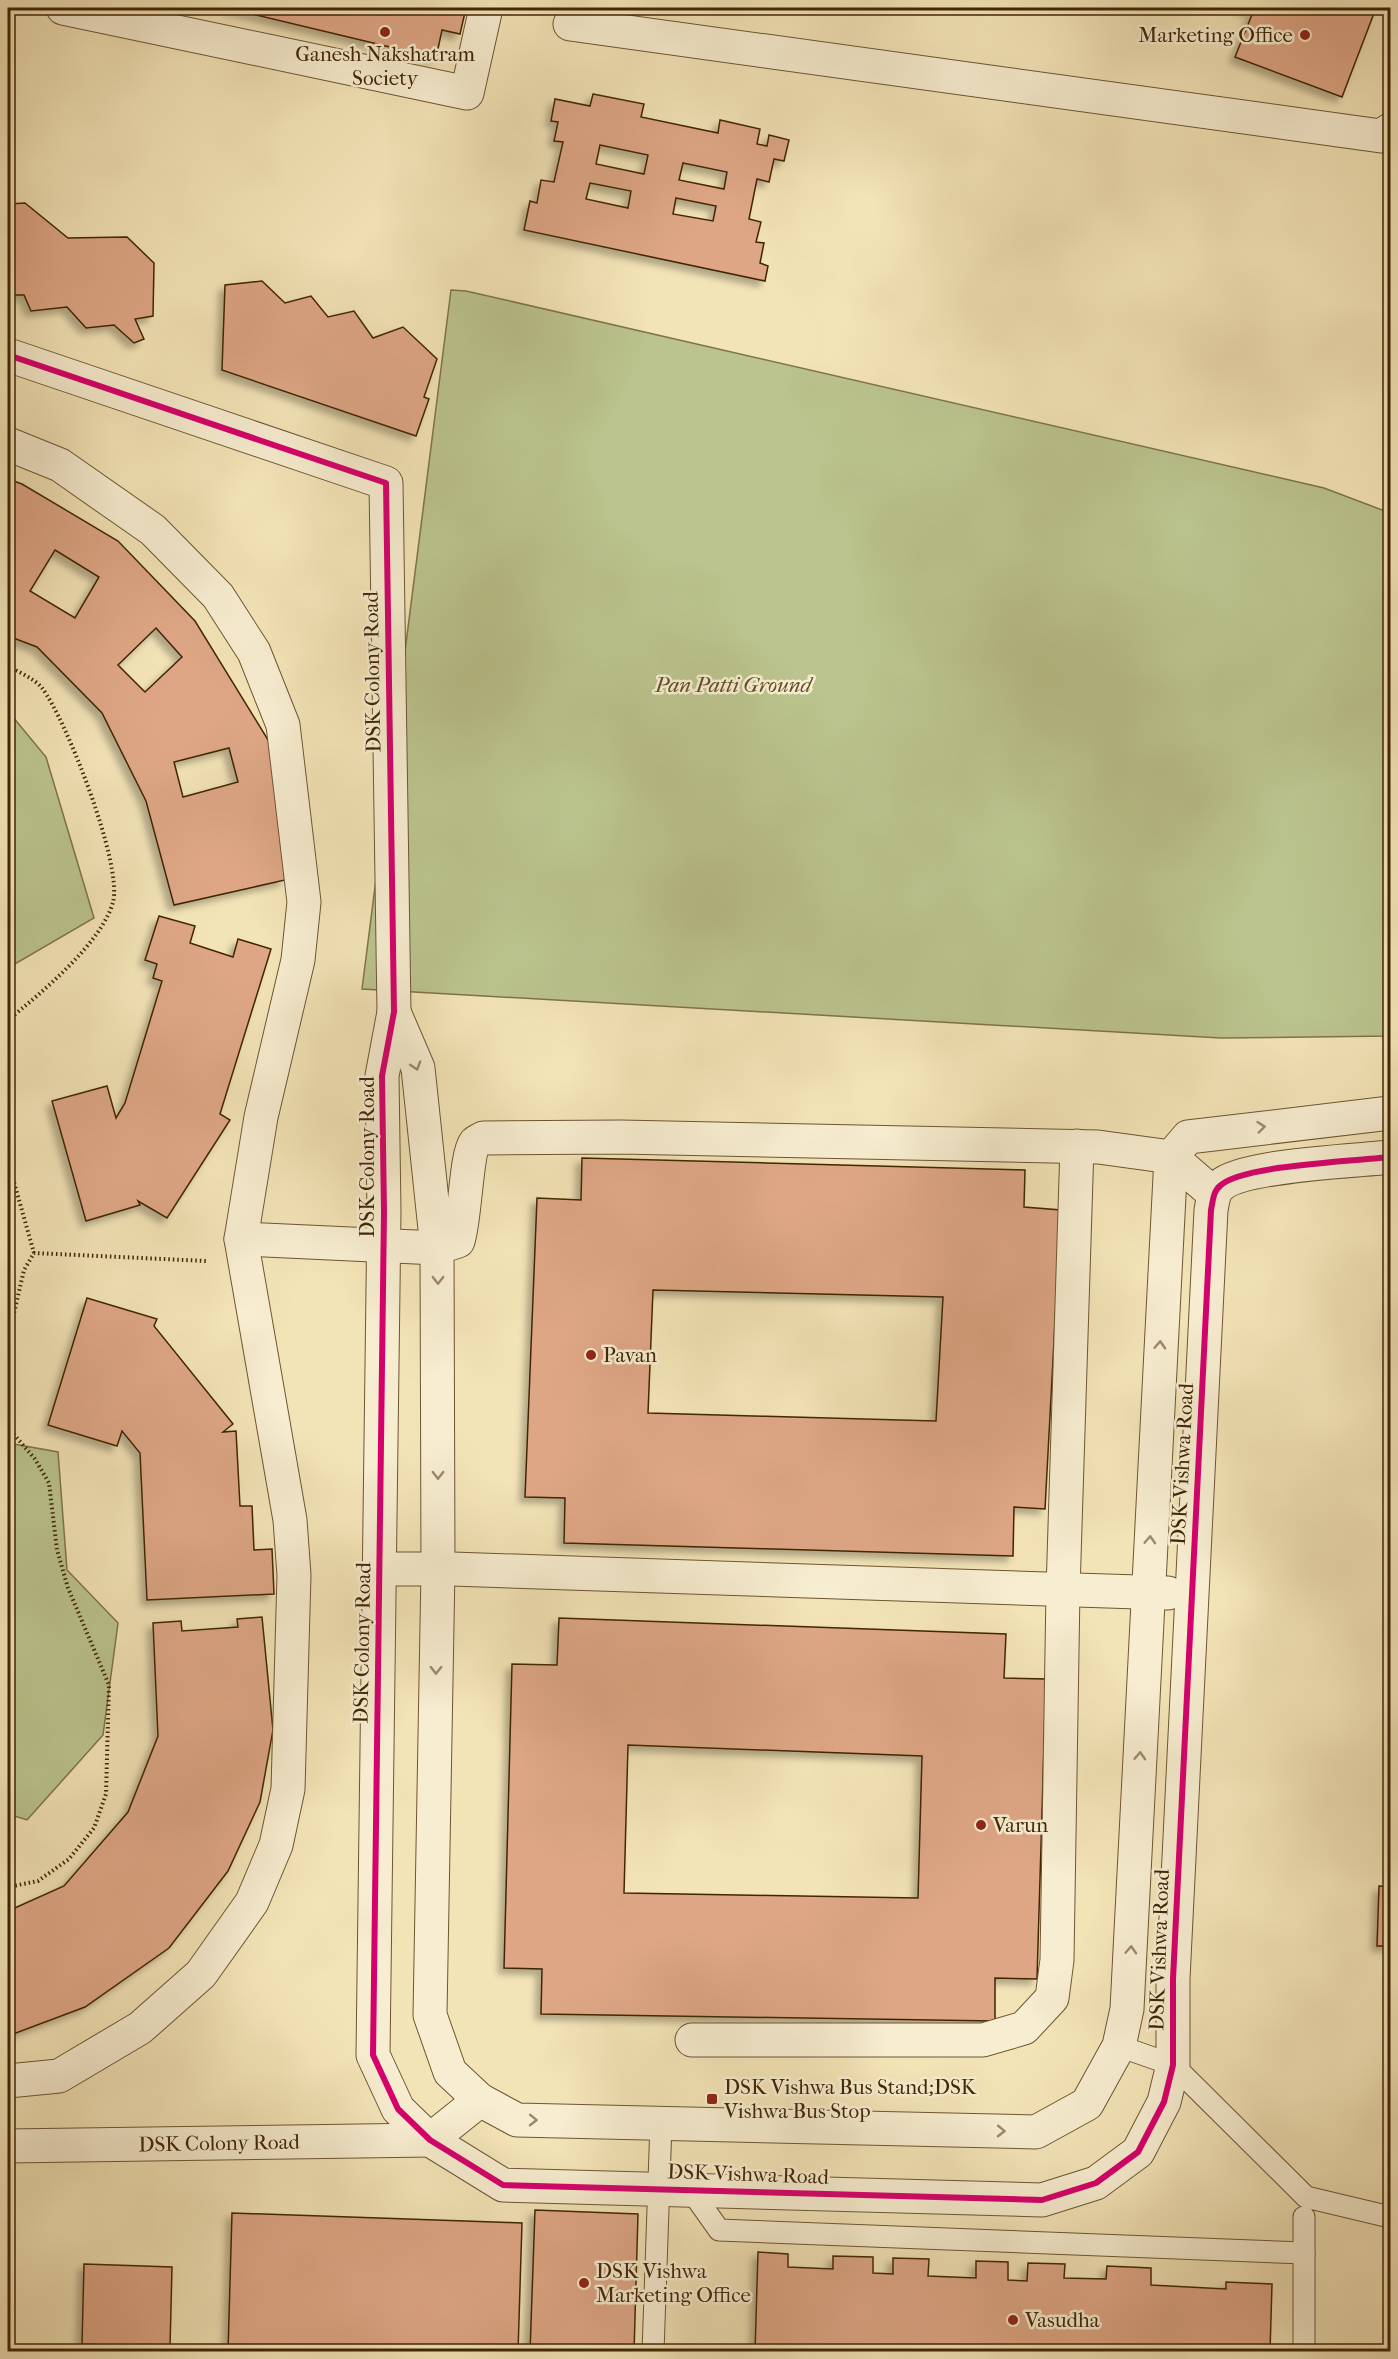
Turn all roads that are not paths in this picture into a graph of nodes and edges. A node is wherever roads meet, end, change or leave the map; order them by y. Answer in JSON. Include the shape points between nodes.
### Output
{"nodes":[{"id":1,"x":63,"y":8,"type":"edge"},
{"id":2,"x":486,"y":8,"type":"edge"},
{"id":3,"x":570,"y":24,"type":"dead end"},
{"id":4,"x":1390,"y":130,"type":"edge"},
{"id":5,"x":8,"y":355,"type":"edge"},
{"id":6,"x":8,"y":444,"type":"edge"},
{"id":7,"x":394,"y":1012,"type":"junction"},
{"id":8,"x":1390,"y":1113,"type":"edge"},
{"id":9,"x":1214,"y":1132,"type":"junction"},
{"id":10,"x":1077,"y":1146,"type":"junction"},
{"id":11,"x":1171,"y":1157,"type":"junction"},
{"id":12,"x":1390,"y":1157,"type":"edge"},
{"id":13,"x":1250,"y":1173,"type":"junction"},
{"id":14,"x":1214,"y":1194,"type":"junction"},
{"id":15,"x":384,"y":1246,"type":"junction"},
{"id":16,"x":438,"y":1248,"type":"junction"},
{"id":17,"x":244,"y":1251,"type":"junction"},
{"id":18,"x":380,"y":1569,"type":"junction"},
{"id":19,"x":438,"y":1569,"type":"junction"},
{"id":20,"x":1063,"y":1590,"type":"junction"},
{"id":21,"x":1148,"y":1592,"type":"junction"},
{"id":22,"x":1191,"y":1594,"type":"junction"},
{"id":23,"x":692,"y":2040,"type":"dead end"},
{"id":24,"x":1119,"y":2046,"type":"junction"},
{"id":25,"x":1173,"y":2066,"type":"junction"},
{"id":26,"x":8,"y":2081,"type":"edge"},
{"id":27,"x":480,"y":2100,"type":"junction"},
{"id":28,"x":661,"y":2123,"type":"junction"},
{"id":29,"x":430,"y":2140,"type":"junction"},
{"id":30,"x":8,"y":2146,"type":"edge"},
{"id":31,"x":674,"y":2188,"type":"junction"},
{"id":32,"x":1304,"y":2217,"type":"dead end"},
{"id":33,"x":1390,"y":2217,"type":"edge"},
{"id":34,"x":1304,"y":2253,"type":"junction"},
{"id":35,"x":653,"y":2352,"type":"edge"},
{"id":36,"x":1304,"y":2352,"type":"edge"}],
"edges":[{"from":1,"to":2,"type":"street","via":[[467,93]]},
{"from":3,"to":4,"type":"street","via":[[1369,135],[1381,136]]},
{"from":5,"to":7,"type":"street","name":"DSK Colony Road","via":[[386,483]]},
{"from":6,"to":17,"type":"street","via":[[60,465],[153,530],[218,596],[254,652],[283,725],[304,902],[298,960],[261,1117]]},
{"from":7,"to":15,"type":"street","name":"DSK Colony Road","via":[[382,1076]]},
{"from":7,"to":16,"type":"street","name":"DSK Colony Road","one_way":true,"via":[[418,1068]]},
{"from":9,"to":8,"type":"street","one_way":true},
{"from":9,"to":11,"type":"street","via":[[1188,1137]]},
{"from":9,"to":13,"type":"street"},
{"from":10,"to":11,"type":"street"},
{"from":10,"to":16,"type":"street","via":[[483,1138],[475,1143],[471,1155],[458,1241]]},
{"from":10,"to":20,"type":"street"},
{"from":11,"to":14,"type":"street"},
{"from":21,"to":11,"type":"street","name":"DSK Vishwa Road","one_way":true},
{"from":12,"to":13,"type":"street"},
{"from":13,"to":14,"type":"street","via":[[1221,1185]]},
{"from":14,"to":22,"type":"street","name":"DSK Vishwa Road"},
{"from":15,"to":16,"type":"street"},
{"from":15,"to":17,"type":"street"},
{"from":15,"to":18,"type":"street","name":"DSK Colony Road"},
{"from":16,"to":19,"type":"street","name":"DSK Colony Road","one_way":true},
{"from":17,"to":26,"type":"street","via":[[290,1520],[294,1575],[288,1789],[276,1845],[252,1902],[201,1974],[148,2020],[59,2076]]},
{"from":18,"to":19,"type":"street"},
{"from":18,"to":29,"type":"street","name":"DSK Colony Road","via":[[373,2055],[398,2109]]},
{"from":19,"to":20,"type":"street"},
{"from":19,"to":27,"type":"street","name":"DSK Colony Road","one_way":true,"via":[[430,2015],[450,2072]]},
{"from":20,"to":21,"type":"street"},
{"from":20,"to":23,"type":"street","via":[[1057,1960],[1052,1998],[1024,2028],[983,2040]]},
{"from":21,"to":22,"type":"street"},
{"from":24,"to":21,"type":"street","name":"DSK Vishwa Road","one_way":true,"via":[[1129,1988]]},
{"from":22,"to":25,"type":"street","name":"DSK Vishwa Road","via":[[1173,1979]]},
{"from":24,"to":25,"type":"lane"},
{"from":28,"to":24,"type":"street","name":"DSK Vishwa Road","one_way":true,"via":[[1036,2132],[1087,2103]]},
{"from":25,"to":31,"type":"street","name":"DSK Vishwa Road","via":[[1164,2102],[1138,2152],[1096,2183],[1042,2200]]},
{"from":25,"to":33,"type":"lane","via":[[1306,2197]]},
{"from":27,"to":28,"type":"street","name":"DSK Vishwa Road","one_way":true,"via":[[517,2120]]},
{"from":27,"to":29,"type":"street"},
{"from":28,"to":31,"type":"lane","name":"DSK Vishwa Road"},
{"from":29,"to":30,"type":"street","name":"DSK Colony Road"},
{"from":29,"to":31,"type":"street","name":"DSK Vishwa Road","via":[[503,2185]]},
{"from":31,"to":34,"type":"lane","via":[[719,2230]]},
{"from":31,"to":35,"type":"lane","name":"DSK Vishwa Road"},
{"from":32,"to":34,"type":"lane"},
{"from":34,"to":36,"type":"lane"}]}
